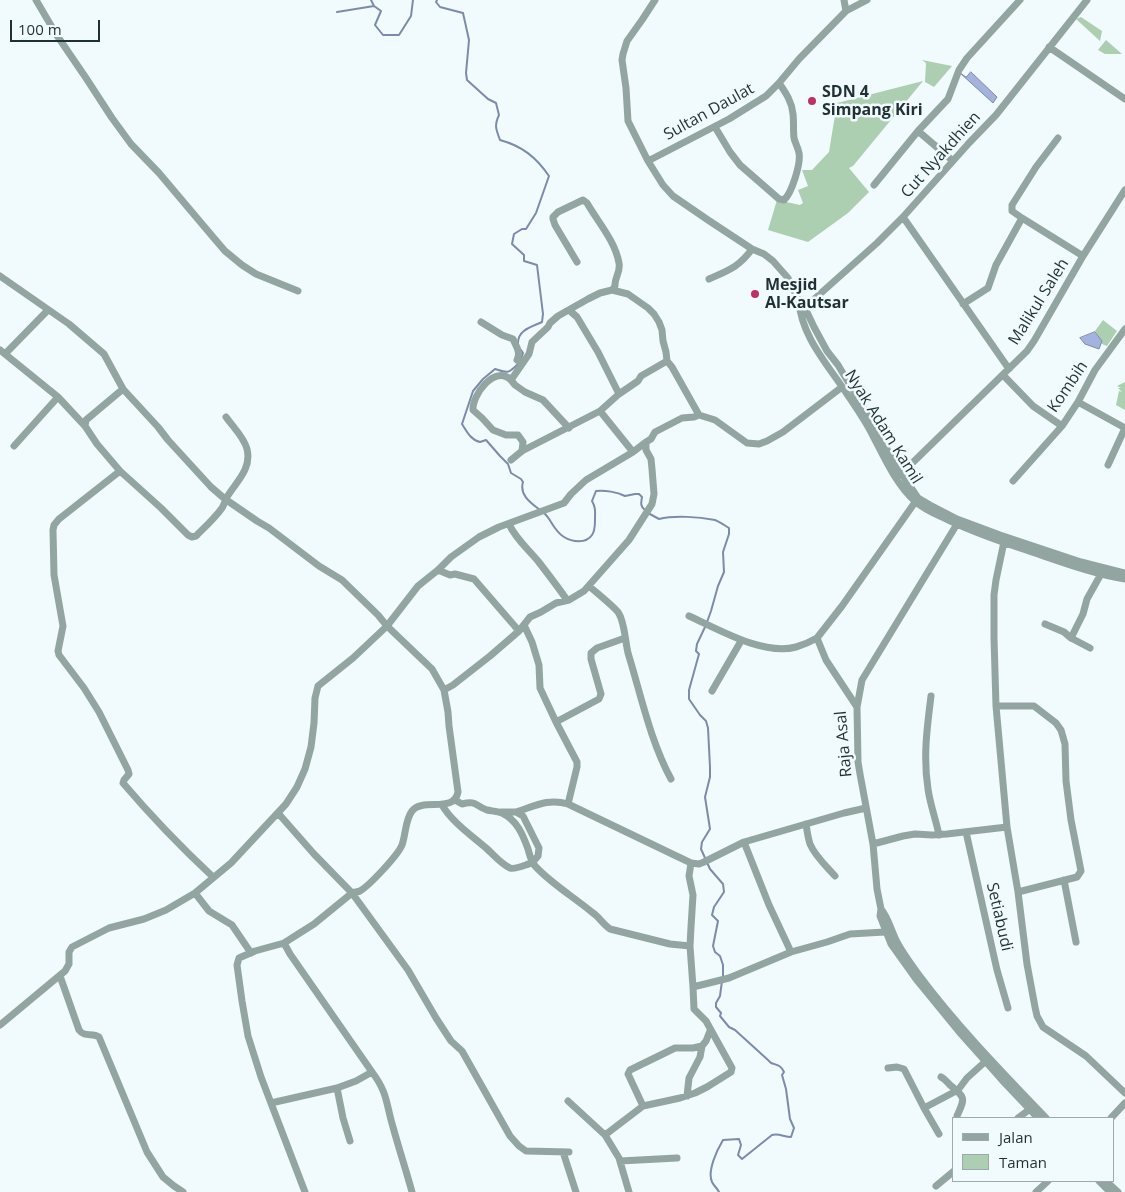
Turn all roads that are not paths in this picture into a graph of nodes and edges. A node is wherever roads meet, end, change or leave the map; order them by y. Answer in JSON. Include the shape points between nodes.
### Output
{"nodes":[{"id":1,"x":36,"y":0,"type":"edge"},
{"id":2,"x":655,"y":0,"type":"edge"},
{"id":3,"x":844,"y":0,"type":"edge"},
{"id":4,"x":867,"y":0,"type":"edge"},
{"id":5,"x":1020,"y":0,"type":"edge"},
{"id":6,"x":1087,"y":0,"type":"edge"},
{"id":7,"x":846,"y":11,"type":"junction"},
{"id":8,"x":1049,"y":47,"type":"junction"},
{"id":9,"x":780,"y":83,"type":"junction"},
{"id":10,"x":1125,"y":99,"type":"edge"},
{"id":11,"x":715,"y":127,"type":"junction"},
{"id":12,"x":918,"y":131,"type":"junction"},
{"id":13,"x":1058,"y":138,"type":"dead end"},
{"id":14,"x":648,"y":160,"type":"junction"},
{"id":15,"x":953,"y":161,"type":"junction"},
{"id":16,"x":874,"y":185,"type":"dead end"},
{"id":17,"x":1125,"y":190,"type":"edge"},
{"id":18,"x":903,"y":217,"type":"junction"},
{"id":19,"x":1022,"y":218,"type":"junction"},
{"id":20,"x":752,"y":249,"type":"junction"},
{"id":21,"x":1083,"y":256,"type":"junction"},
{"id":22,"x":577,"y":262,"type":"dead end"},
{"id":23,"x":0,"y":276,"type":"edge"},
{"id":24,"x":709,"y":279,"type":"dead end"},
{"id":25,"x":612,"y":290,"type":"junction"},
{"id":26,"x":298,"y":291,"type":"dead end"},
{"id":27,"x":963,"y":304,"type":"junction"},
{"id":28,"x":48,"y":310,"type":"junction"},
{"id":29,"x":570,"y":310,"type":"junction"},
{"id":30,"x":802,"y":310,"type":"junction"},
{"id":31,"x":480,"y":322,"type":"dead end"},
{"id":32,"x":1125,"y":329,"type":"edge"},
{"id":33,"x":2,"y":352,"type":"edge"},
{"id":34,"x":667,"y":361,"type":"junction"},
{"id":35,"x":520,"y":362,"type":"junction"},
{"id":36,"x":1006,"y":372,"type":"junction"},
{"id":37,"x":511,"y":380,"type":"junction"},
{"id":38,"x":842,"y":387,"type":"junction"},
{"id":39,"x":123,"y":389,"type":"junction"},
{"id":40,"x":619,"y":394,"type":"junction"},
{"id":41,"x":58,"y":396,"type":"junction"},
{"id":42,"x":1078,"y":402,"type":"junction"},
{"id":43,"x":600,"y":410,"type":"junction"},
{"id":44,"x":700,"y":415,"type":"junction"},
{"id":45,"x":226,"y":417,"type":"dead end"},
{"id":46,"x":85,"y":426,"type":"junction"},
{"id":47,"x":1062,"y":426,"type":"junction"},
{"id":48,"x":568,"y":428,"type":"junction"},
{"id":49,"x":1125,"y":428,"type":"edge"},
{"id":50,"x":646,"y":442,"type":"junction"},
{"id":51,"x":14,"y":446,"type":"dead end"},
{"id":52,"x":522,"y":451,"type":"junction"},
{"id":53,"x":633,"y":452,"type":"junction"},
{"id":54,"x":511,"y":460,"type":"dead end"},
{"id":55,"x":1108,"y":465,"type":"dead end"},
{"id":56,"x":120,"y":472,"type":"junction"},
{"id":57,"x":899,"y":476,"type":"junction"},
{"id":58,"x":1013,"y":481,"type":"dead end"},
{"id":59,"x":226,"y":499,"type":"junction"},
{"id":60,"x":917,"y":500,"type":"junction"},
{"id":61,"x":942,"y":514,"type":"junction"},
{"id":62,"x":509,"y":524,"type":"junction"},
{"id":63,"x":956,"y":524,"type":"junction"},
{"id":64,"x":1005,"y":540,"type":"junction"},
{"id":65,"x":438,"y":570,"type":"junction"},
{"id":66,"x":1125,"y":573,"type":"edge"},
{"id":67,"x":1101,"y":574,"type":"junction"},
{"id":68,"x":1125,"y":579,"type":"edge"},
{"id":69,"x":590,"y":586,"type":"junction"},
{"id":70,"x":567,"y":600,"type":"junction"},
{"id":71,"x":689,"y":616,"type":"dead end"},
{"id":72,"x":1044,"y":624,"type":"dead end"},
{"id":73,"x":387,"y":626,"type":"junction"},
{"id":74,"x":521,"y":628,"type":"junction"},
{"id":75,"x":625,"y":638,"type":"junction"},
{"id":76,"x":817,"y":638,"type":"junction"},
{"id":77,"x":1071,"y":638,"type":"junction"},
{"id":78,"x":741,"y":640,"type":"junction"},
{"id":79,"x":1090,"y":648,"type":"dead end"},
{"id":80,"x":444,"y":690,"type":"junction"},
{"id":81,"x":712,"y":691,"type":"dead end"},
{"id":82,"x":931,"y":696,"type":"dead end"},
{"id":83,"x":996,"y":706,"type":"junction"},
{"id":84,"x":857,"y":707,"type":"junction"},
{"id":85,"x":556,"y":722,"type":"junction"},
{"id":86,"x":671,"y":779,"type":"dead end"},
{"id":87,"x":455,"y":800,"type":"junction"},
{"id":88,"x":568,"y":804,"type":"junction"},
{"id":89,"x":442,"y":805,"type":"junction"},
{"id":90,"x":866,"y":808,"type":"junction"},
{"id":91,"x":501,"y":812,"type":"junction"},
{"id":92,"x":516,"y":812,"type":"junction"},
{"id":93,"x":278,"y":813,"type":"junction"},
{"id":94,"x":806,"y":824,"type":"junction"},
{"id":95,"x":1007,"y":827,"type":"junction"},
{"id":96,"x":966,"y":832,"type":"junction"},
{"id":97,"x":939,"y":835,"type":"junction"},
{"id":98,"x":744,"y":842,"type":"junction"},
{"id":99,"x":872,"y":844,"type":"junction"},
{"id":100,"x":532,"y":863,"type":"junction"},
{"id":101,"x":691,"y":863,"type":"junction"},
{"id":102,"x":835,"y":876,"type":"dead end"},
{"id":103,"x":213,"y":877,"type":"junction"},
{"id":104,"x":1064,"y":880,"type":"junction"},
{"id":105,"x":1018,"y":892,"type":"junction"},
{"id":106,"x":195,"y":893,"type":"junction"},
{"id":107,"x":352,"y":893,"type":"junction"},
{"id":108,"x":881,"y":909,"type":"junction"},
{"id":109,"x":885,"y":932,"type":"junction"},
{"id":110,"x":1076,"y":942,"type":"dead end"},
{"id":111,"x":284,"y":943,"type":"junction"},
{"id":112,"x":690,"y":946,"type":"junction"},
{"id":113,"x":791,"y":952,"type":"junction"},
{"id":114,"x":251,"y":953,"type":"junction"},
{"id":115,"x":60,"y":976,"type":"junction"},
{"id":116,"x":693,"y":987,"type":"junction"},
{"id":117,"x":1008,"y":1008,"type":"dead end"},
{"id":118,"x":0,"y":1025,"type":"edge"},
{"id":119,"x":710,"y":1031,"type":"junction"},
{"id":120,"x":702,"y":1046,"type":"junction"},
{"id":121,"x":987,"y":1060,"type":"junction"},
{"id":122,"x":888,"y":1068,"type":"dead end"},
{"id":123,"x":372,"y":1072,"type":"junction"},
{"id":124,"x":941,"y":1076,"type":"dead end"},
{"id":125,"x":337,"y":1088,"type":"junction"},
{"id":126,"x":958,"y":1090,"type":"junction"},
{"id":127,"x":1125,"y":1093,"type":"edge"},
{"id":128,"x":687,"y":1096,"type":"junction"},
{"id":129,"x":568,"y":1101,"type":"dead end"},
{"id":130,"x":271,"y":1103,"type":"junction"},
{"id":131,"x":1125,"y":1104,"type":"edge"},
{"id":132,"x":643,"y":1106,"type":"junction"},
{"id":133,"x":924,"y":1108,"type":"junction"},
{"id":134,"x":1030,"y":1109,"type":"junction"},
{"id":135,"x":956,"y":1117,"type":"edge"},
{"id":136,"x":1019,"y":1117,"type":"edge"},
{"id":137,"x":1037,"y":1117,"type":"edge"},
{"id":138,"x":1045,"y":1117,"type":"edge"},
{"id":139,"x":1112,"y":1117,"type":"edge"},
{"id":140,"x":939,"y":1134,"type":"dead end"},
{"id":141,"x":605,"y":1135,"type":"junction"},
{"id":142,"x":350,"y":1141,"type":"dead end"},
{"id":143,"x":677,"y":1158,"type":"dead end"},
{"id":144,"x":620,"y":1161,"type":"junction"},
{"id":145,"x":952,"y":1174,"type":"edge"},
{"id":146,"x":1047,"y":1182,"type":"edge"},
{"id":147,"x":1100,"y":1182,"type":"edge"},
{"id":148,"x":1107,"y":1182,"type":"edge"},
{"id":149,"x":936,"y":1186,"type":"dead end"},
{"id":150,"x":183,"y":1192,"type":"edge"},
{"id":151,"x":305,"y":1192,"type":"edge"},
{"id":152,"x":412,"y":1192,"type":"edge"},
{"id":153,"x":576,"y":1192,"type":"edge"},
{"id":154,"x":629,"y":1192,"type":"edge"},
{"id":155,"x":1036,"y":1192,"type":"edge"},
{"id":156,"x":1110,"y":1192,"type":"edge"},
{"id":157,"x":1118,"y":1192,"type":"edge"}],
"edges":[{"from":1,"to":26,"type":"street","via":[[131,144],[212,237],[256,274]]},
{"from":2,"to":14,"type":"street","name":"Nyak Adam Kamil","via":[[627,41],[622,60],[628,121]]},
{"from":3,"to":7,"type":"street"},
{"from":4,"to":7,"type":"street","name":"Sultan Daulat"},
{"from":5,"to":12,"type":"street","via":[[967,58],[948,99]]},
{"from":6,"to":8,"type":"street","name":"Cut Nyakdhien"},
{"from":7,"to":9,"type":"street","name":"Sultan Daulat"},
{"from":8,"to":10,"type":"street"},
{"from":8,"to":15,"type":"street","name":"Cut Nyakdhien","via":[[996,114]]},
{"from":9,"to":11,"type":"street","name":"Sultan Daulat","via":[[766,96]]},
{"from":9,"to":11,"type":"street","via":[[791,102],[794,138],[800,158],[789,194],[784,200],[740,165]]},
{"from":11,"to":14,"type":"street","name":"Sultan Daulat"},
{"from":12,"to":15,"type":"street"},
{"from":12,"to":16,"type":"street"},
{"from":13,"to":19,"type":"street","via":[[1012,205],[1012,210]]},
{"from":14,"to":20,"type":"street","name":"Nyak Adam Kamil","via":[[673,196]]},
{"from":15,"to":18,"type":"street","name":"Cut Nyakdhien"},
{"from":17,"to":21,"type":"street","name":"Malikul Saleh"},
{"from":18,"to":27,"type":"street","name":"Kombih"},
{"from":18,"to":30,"type":"street","name":"Cut Nyakdhien"},
{"from":19,"to":21,"type":"street"},
{"from":19,"to":27,"type":"street","via":[[996,265],[988,288]]},
{"from":20,"to":24,"type":"street","via":[[735,267]]},
{"from":20,"to":30,"type":"street","name":"Nyak Adam Kamil","via":[[773,261],[788,278]]},
{"from":21,"to":36,"type":"street","name":"Malikul Saleh","via":[[1034,341]]},
{"from":22,"to":25,"type":"street","via":[[553,217],[583,200],[612,245],[619,263],[619,274]]},
{"from":23,"to":28,"type":"street"},
{"from":25,"to":29,"type":"street"},
{"from":25,"to":34,"type":"street","via":[[628,294],[654,314],[662,330]]},
{"from":27,"to":36,"type":"street","name":"Kombih"},
{"from":28,"to":33,"type":"street"},
{"from":28,"to":39,"type":"street","via":[[104,354]]},
{"from":29,"to":35,"type":"street","via":[[550,322]]},
{"from":29,"to":40,"type":"street","via":[[598,352]]},
{"from":30,"to":38,"type":"street","name":"Nyak Adam Kamil","via":[[819,355]]},
{"from":30,"to":57,"type":"street","via":[[871,420]]},
{"from":31,"to":35,"type":"street","via":[[513,339]]},
{"from":32,"to":42,"type":"street","name":"Kombih","via":[[1095,370]]},
{"from":33,"to":41,"type":"street"},
{"from":34,"to":40,"type":"street"},
{"from":34,"to":44,"type":"street"},
{"from":35,"to":37,"type":"street"},
{"from":36,"to":47,"type":"street","name":"Kombih","via":[[1033,406]]},
{"from":36,"to":57,"type":"street","name":"Malikul Saleh"},
{"from":37,"to":48,"type":"street","via":[[525,392],[544,400]]},
{"from":37,"to":52,"type":"street","via":[[504,375],[489,380],[472,404],[473,410],[493,430],[519,436],[524,442]]},
{"from":38,"to":44,"type":"street","via":[[783,432],[759,444],[749,444],[715,420]]},
{"from":38,"to":57,"type":"street","name":"Nyak Adam Kamil"},
{"from":39,"to":46,"type":"street","via":[[86,420]]},
{"from":39,"to":59,"type":"street","via":[[211,487]]},
{"from":40,"to":43,"type":"street"},
{"from":41,"to":46,"type":"street"},
{"from":41,"to":51,"type":"street"},
{"from":42,"to":47,"type":"street","name":"Kombih"},
{"from":42,"to":49,"type":"street"},
{"from":43,"to":48,"type":"street"},
{"from":43,"to":53,"type":"street"},
{"from":44,"to":50,"type":"street","via":[[682,418],[655,432]]},
{"from":45,"to":59,"type":"street","via":[[242,439],[248,456],[242,476]]},
{"from":46,"to":56,"type":"street"},
{"from":47,"to":58,"type":"street"},
{"from":48,"to":52,"type":"street"},
{"from":49,"to":55,"type":"street"},
{"from":50,"to":53,"type":"street"},
{"from":50,"to":69,"type":"street","via":[[654,485],[652,504],[629,540]]},
{"from":52,"to":54,"type":"street"},
{"from":53,"to":62,"type":"street","via":[[586,480],[564,503]]},
{"from":56,"to":59,"type":"street","via":[[192,537]]},
{"from":56,"to":103,"type":"street","via":[[54,525],[54,575],[63,626],[58,651],[99,712],[128,770],[123,783]]},
{"from":57,"to":60,"type":"street","name":"Nyak Adam Kamil","via":[[907,492]]},
{"from":59,"to":73,"type":"street","via":[[342,580]]},
{"from":60,"to":61,"type":"street","name":"Nyak Adam Kamil","via":[[928,510]]},
{"from":60,"to":76,"type":"street"},
{"from":61,"to":63,"type":"street","name":"Nyak Adam Kamil"},
{"from":61,"to":64,"type":"street"},
{"from":62,"to":65,"type":"street","via":[[479,537]]},
{"from":62,"to":70,"type":"street"},
{"from":63,"to":64,"type":"street","name":"Nyak Adam Kamil"},
{"from":63,"to":84,"type":"street","via":[[862,680]]},
{"from":64,"to":66,"type":"street"},
{"from":64,"to":67,"type":"street","name":"Nyak Adam Kamil"},
{"from":64,"to":83,"type":"street","via":[[994,602]]},
{"from":65,"to":73,"type":"street","via":[[418,586]]},
{"from":65,"to":74,"type":"street","via":[[474,579]]},
{"from":67,"to":68,"type":"street","name":"Nyak Adam Kamil"},
{"from":67,"to":77,"type":"street"},
{"from":69,"to":70,"type":"street"},
{"from":69,"to":75,"type":"street","via":[[618,613]]},
{"from":70,"to":74,"type":"street","via":[[530,617]]},
{"from":71,"to":78,"type":"street"},
{"from":72,"to":77,"type":"street"},
{"from":73,"to":80,"type":"street","via":[[432,668]]},
{"from":73,"to":93,"type":"street","via":[[318,686],[311,747],[305,769],[297,787]]},
{"from":74,"to":80,"type":"street"},
{"from":74,"to":85,"type":"street","via":[[532,642],[539,665],[540,688]]},
{"from":75,"to":85,"type":"street","via":[[591,653],[601,694],[599,700]]},
{"from":75,"to":86,"type":"street","via":[[655,743]]},
{"from":76,"to":78,"type":"street","via":[[796,647],[780,649]]},
{"from":76,"to":84,"type":"street","name":"Raja Asal","via":[[826,660]]},
{"from":77,"to":79,"type":"street"},
{"from":78,"to":81,"type":"street"},
{"from":80,"to":87,"type":"street","via":[[458,792]]},
{"from":82,"to":97,"type":"street","via":[[925,744],[928,790]]},
{"from":83,"to":95,"type":"street"},
{"from":83,"to":104,"type":"street","via":[[1037,707],[1061,730],[1065,744],[1070,820],[1081,871],[1077,877]]},
{"from":84,"to":90,"type":"street","name":"Raja Asal","via":[[858,762]]},
{"from":85,"to":88,"type":"street","via":[[578,767]]},
{"from":87,"to":89,"type":"street"},
{"from":87,"to":91,"type":"street"},
{"from":88,"to":92,"type":"street","via":[[546,802]]},
{"from":88,"to":101,"type":"street"},
{"from":89,"to":100,"type":"street","via":[[511,868]]},
{"from":89,"to":107,"type":"street","via":[[421,805],[413,810],[399,850],[370,882]]},
{"from":90,"to":94,"type":"street"},
{"from":90,"to":99,"type":"street","name":"Raja Asal"},
{"from":91,"to":92,"type":"street"},
{"from":91,"to":100,"type":"street","via":[[518,826]]},
{"from":92,"to":100,"type":"street","via":[[523,816],[539,848]]},
{"from":93,"to":103,"type":"street","via":[[231,863]]},
{"from":93,"to":107,"type":"street"},
{"from":94,"to":98,"type":"street"},
{"from":94,"to":102,"type":"street","via":[[816,854]]},
{"from":95,"to":96,"type":"street"},
{"from":95,"to":105,"type":"street"},
{"from":96,"to":97,"type":"street"},
{"from":96,"to":117,"type":"street","name":"Setiabudi"},
{"from":97,"to":99,"type":"street","via":[[915,834]]},
{"from":98,"to":101,"type":"street","via":[[704,862]]},
{"from":98,"to":113,"type":"street"},
{"from":99,"to":108,"type":"street","name":"Raja Asal"},
{"from":100,"to":112,"type":"street","via":[[606,926],[670,944]]},
{"from":101,"to":112,"type":"street","via":[[689,876],[694,895]]},
{"from":103,"to":106,"type":"street"},
{"from":104,"to":105,"type":"street"},
{"from":104,"to":110,"type":"street"},
{"from":105,"to":127,"type":"street","via":[[1027,964],[1040,1022],[1086,1056]]},
{"from":106,"to":114,"type":"street","via":[[209,911],[232,925]]},
{"from":106,"to":115,"type":"street","via":[[166,910],[109,928],[72,947],[69,964]]},
{"from":107,"to":111,"type":"street"},
{"from":107,"to":153,"type":"street","via":[[408,970],[451,1041],[462,1051],[510,1136],[526,1151],[566,1152]]},
{"from":108,"to":109,"type":"street","name":"Raja Asal"},
{"from":108,"to":121,"type":"street","name":"Raja Asal","via":[[898,945]]},
{"from":109,"to":113,"type":"street","via":[[850,934]]},
{"from":109,"to":121,"type":"street","name":"Raja Asal","via":[[916,979],[960,1034]]},
{"from":111,"to":114,"type":"street"},
{"from":111,"to":123,"type":"street"},
{"from":112,"to":116,"type":"street"},
{"from":113,"to":116,"type":"street","via":[[729,978]]},
{"from":114,"to":130,"type":"street","via":[[239,958],[237,965],[248,1036]]},
{"from":115,"to":118,"type":"street"},
{"from":115,"to":150,"type":"street","via":[[79,1030],[85,1035],[99,1037],[147,1152],[163,1176]]},
{"from":116,"to":119,"type":"street","via":[[694,1009],[704,1018]]},
{"from":119,"to":120,"type":"street"},
{"from":119,"to":128,"type":"street","via":[[732,1070]]},
{"from":120,"to":128,"type":"street","via":[[689,1078]]},
{"from":120,"to":132,"type":"street","via":[[675,1048],[630,1070],[628,1074]]},
{"from":121,"to":126,"type":"street"},
{"from":121,"to":134,"type":"street","name":"Raja Asal"},
{"from":121,"to":138,"type":"street","name":"Raja Asal"},
{"from":122,"to":133,"type":"street","via":[[904,1068]]},
{"from":123,"to":125,"type":"street"},
{"from":123,"to":152,"type":"street","via":[[384,1091]]},
{"from":124,"to":126,"type":"street"},
{"from":125,"to":130,"type":"street"},
{"from":125,"to":142,"type":"street"},
{"from":126,"to":133,"type":"street"},
{"from":126,"to":135,"type":"street","via":[[963,1101]]},
{"from":128,"to":132,"type":"street"},
{"from":129,"to":141,"type":"street"},
{"from":130,"to":151,"type":"street"},
{"from":131,"to":139,"type":"street"},
{"from":132,"to":141,"type":"street"},
{"from":133,"to":140,"type":"street"},
{"from":134,"to":136,"type":"street"},
{"from":134,"to":137,"type":"street","name":"Raja Asal"},
{"from":141,"to":144,"type":"street"},
{"from":143,"to":144,"type":"street"},
{"from":144,"to":154,"type":"street"},
{"from":145,"to":149,"type":"street"},
{"from":146,"to":155,"type":"street"},
{"from":147,"to":156,"type":"street"},
{"from":148,"to":157,"type":"street"}]}
